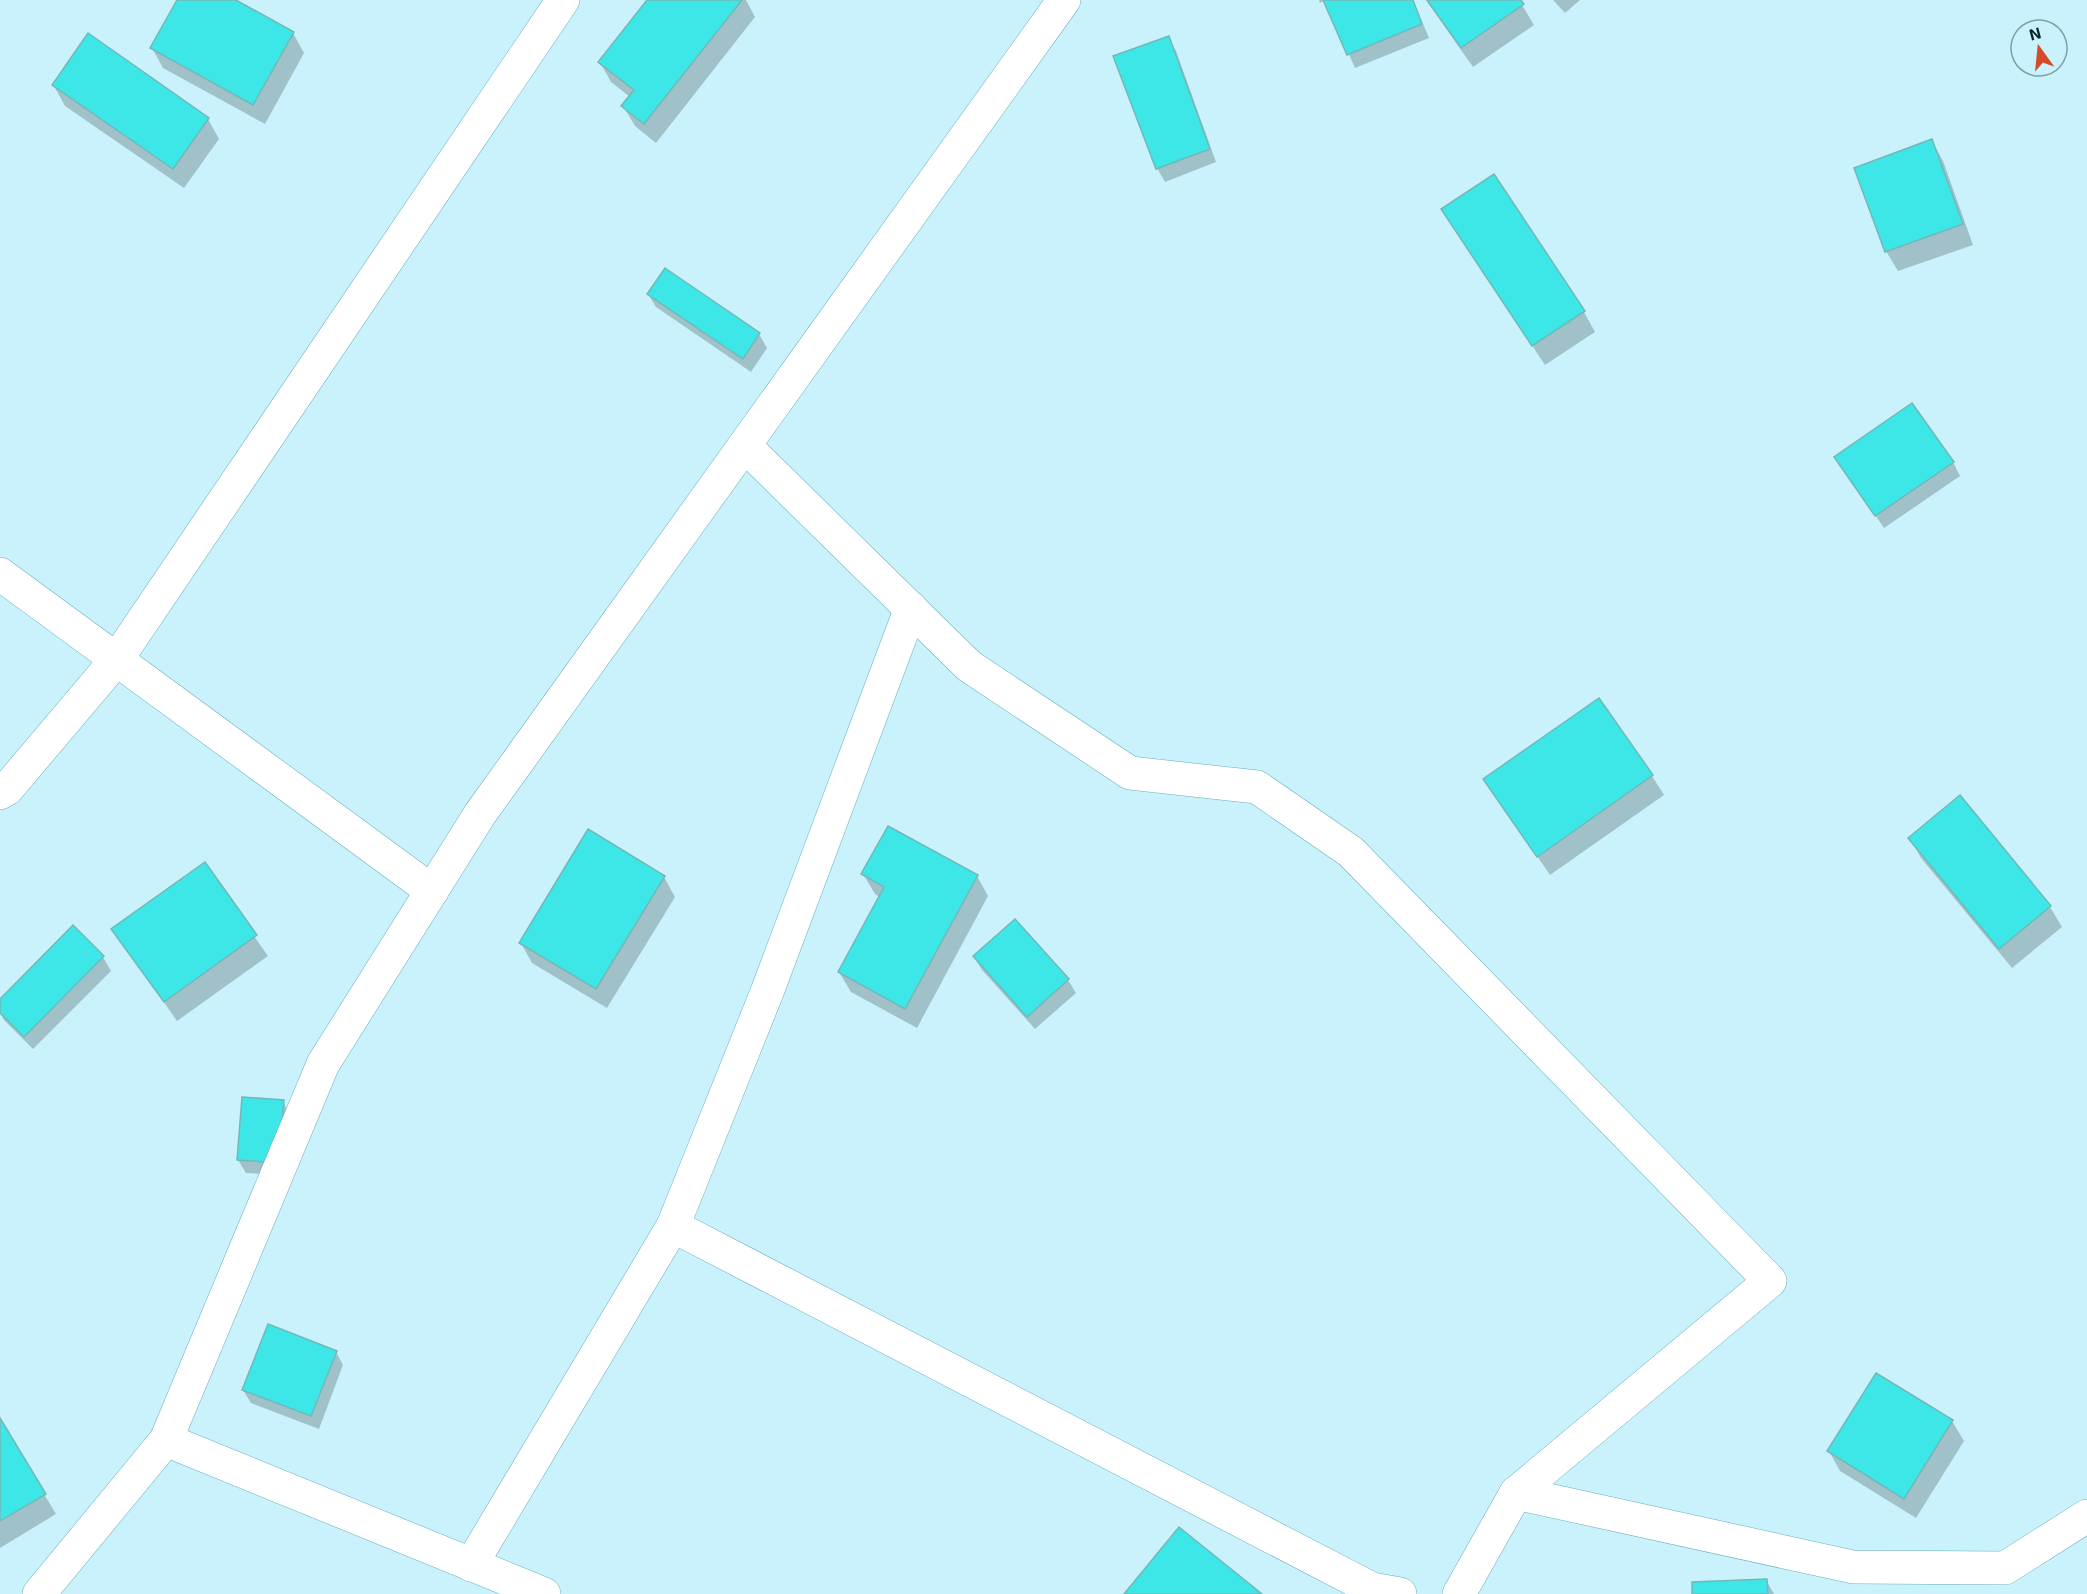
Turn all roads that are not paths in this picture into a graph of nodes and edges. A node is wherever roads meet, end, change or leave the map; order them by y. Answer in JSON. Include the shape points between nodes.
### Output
{"nodes":[{"id":1,"x":563,"y":0,"type":"edge"},
{"id":2,"x":1064,"y":0,"type":"edge"},
{"id":3,"x":745,"y":446,"type":"junction"},
{"id":4,"x":0,"y":574,"type":"edge"},
{"id":5,"x":911,"y":608,"type":"junction"},
{"id":6,"x":117,"y":659,"type":"junction"},
{"id":7,"x":0,"y":793,"type":"edge"},
{"id":8,"x":432,"y":891,"type":"junction"},
{"id":9,"x":673,"y":1226,"type":"junction"},
{"id":10,"x":166,"y":1440,"type":"junction"},
{"id":11,"x":1516,"y":1493,"type":"junction"},
{"id":12,"x":2087,"y":1516,"type":"edge"},
{"id":13,"x":471,"y":1564,"type":"junction"},
{"id":14,"x":1849,"y":1581,"type":"edge"},
{"id":15,"x":39,"y":1594,"type":"edge"},
{"id":16,"x":544,"y":1594,"type":"edge"},
{"id":17,"x":1400,"y":1594,"type":"edge"},
{"id":18,"x":1460,"y":1594,"type":"edge"}],
"edges":[{"from":1,"to":6,"type":"street"},
{"from":2,"to":3,"type":"street"},
{"from":3,"to":5,"type":"street"},
{"from":3,"to":8,"type":"street","via":[[480,814]]},
{"from":4,"to":6,"type":"street"},
{"from":5,"to":9,"type":"street","via":[[767,992]]},
{"from":5,"to":11,"type":"street","via":[[969,666],[1130,773],[1257,787],[1351,852],[1770,1281]]},
{"from":6,"to":7,"type":"street"},
{"from":6,"to":8,"type":"street"},
{"from":8,"to":10,"type":"street","via":[[323,1064]]},
{"from":9,"to":13,"type":"street"},
{"from":9,"to":17,"type":"street","via":[[1372,1589]]},
{"from":10,"to":13,"type":"street"},
{"from":10,"to":15,"type":"street"},
{"from":11,"to":14,"type":"street"},
{"from":11,"to":18,"type":"street"},
{"from":12,"to":14,"type":"street","via":[[2005,1568]]},
{"from":13,"to":16,"type":"street"}]}
